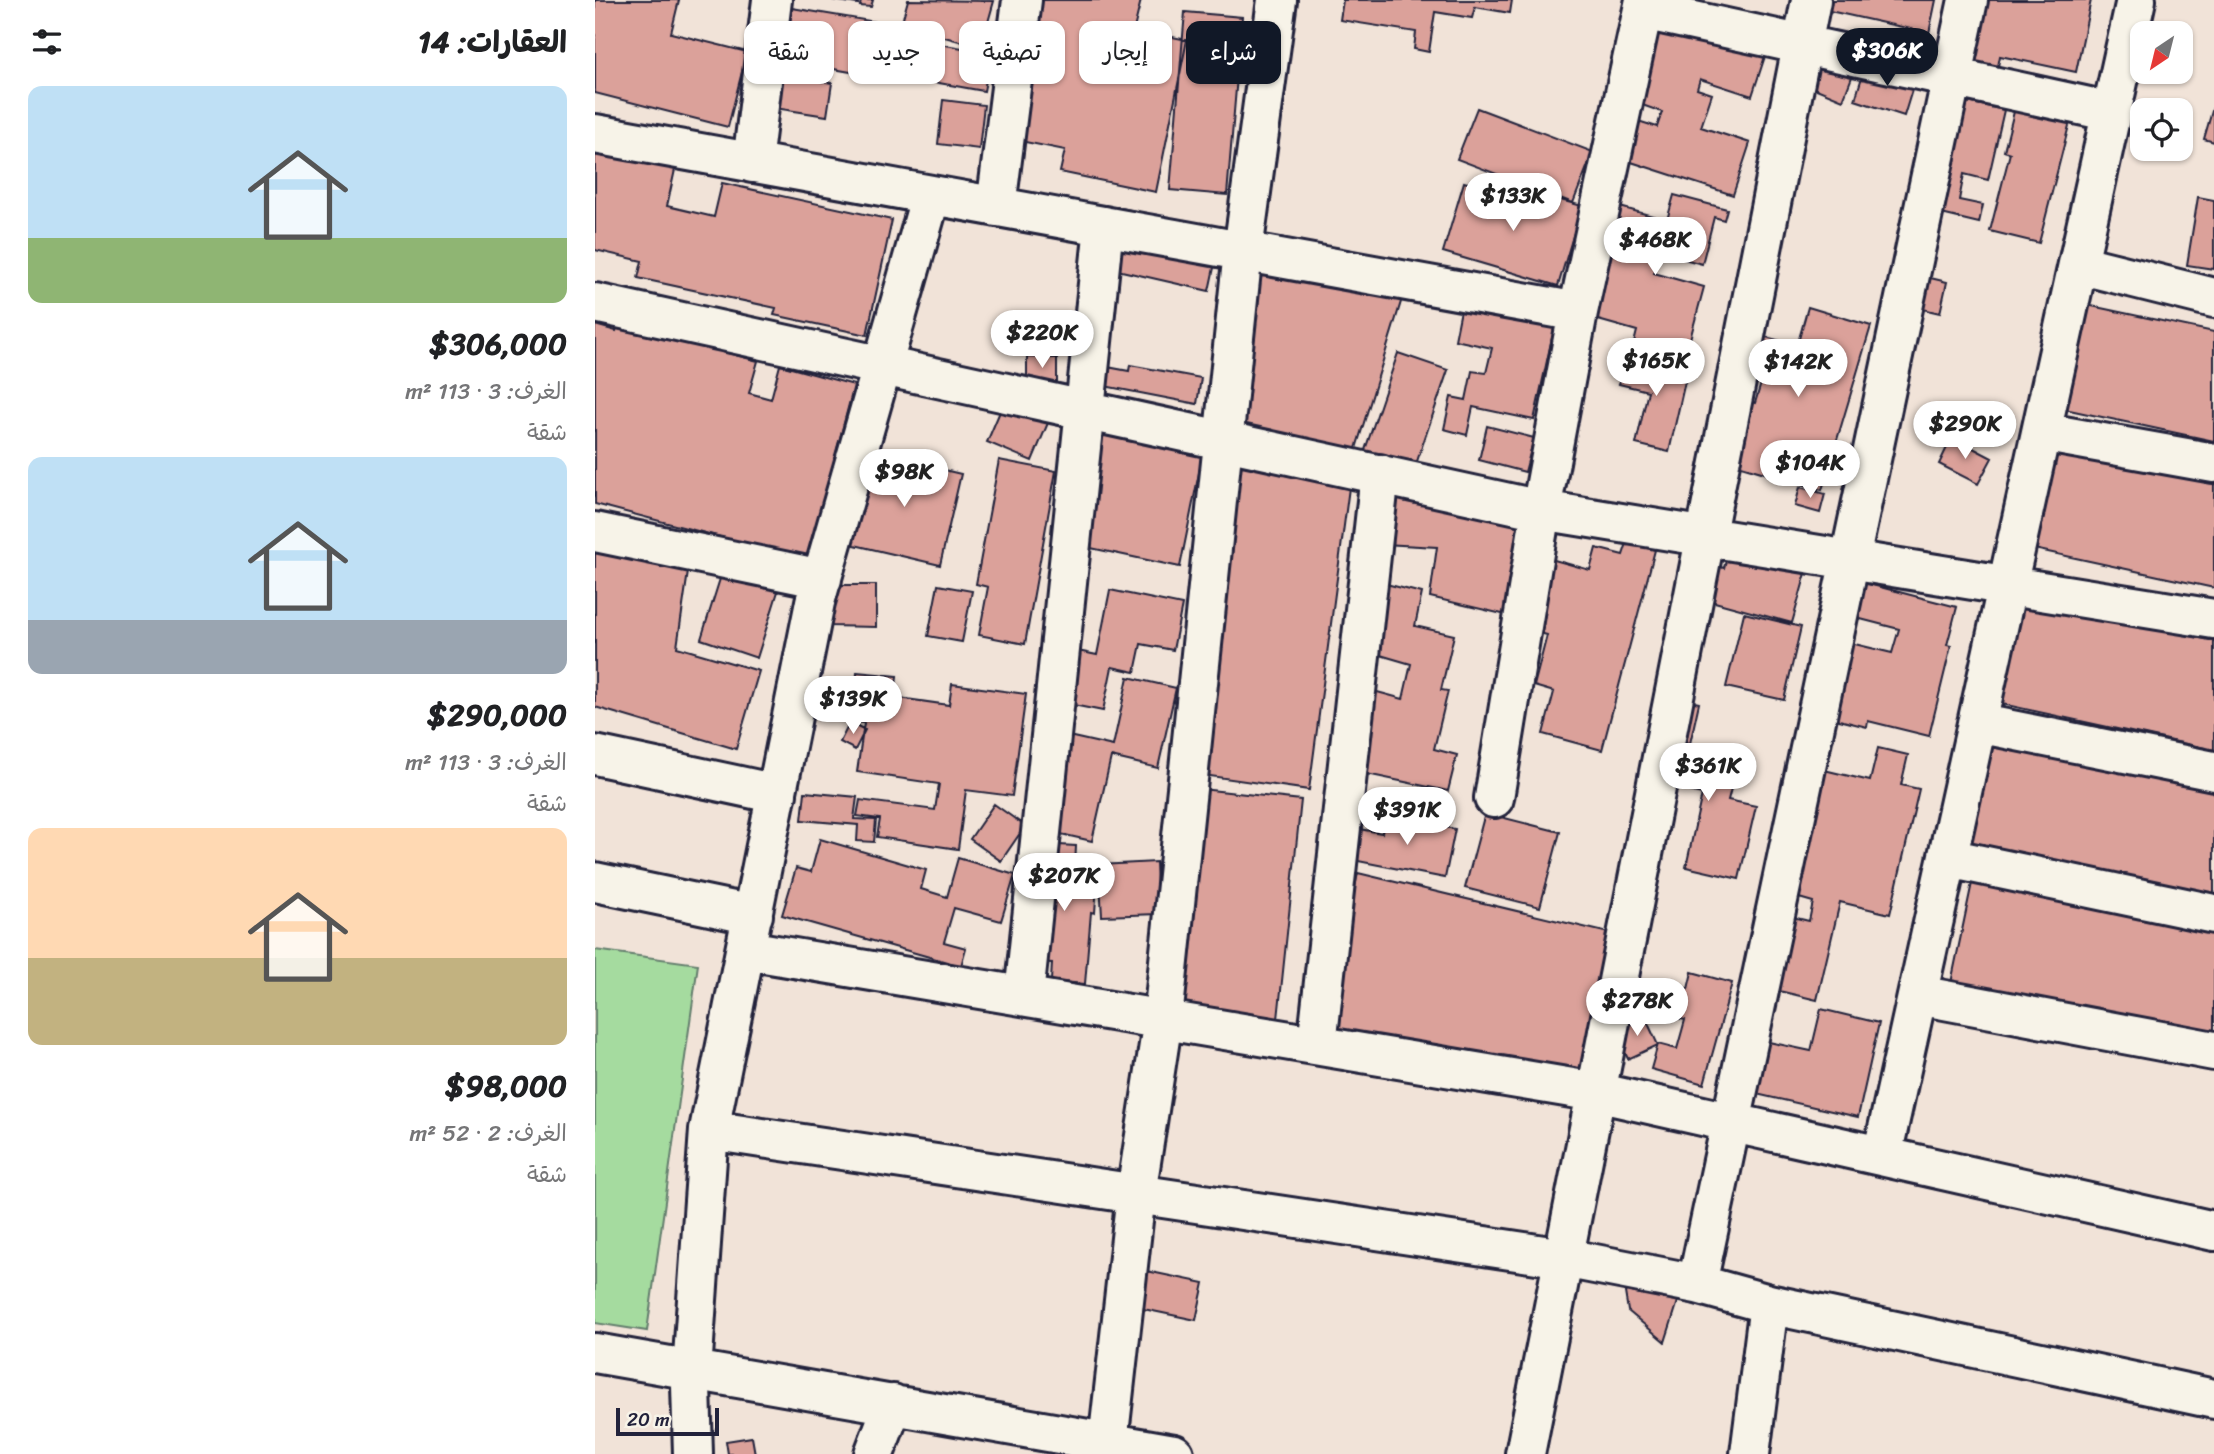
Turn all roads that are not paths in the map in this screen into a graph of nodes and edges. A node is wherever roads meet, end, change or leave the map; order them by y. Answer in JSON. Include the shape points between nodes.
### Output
{"nodes":[{"id":1,"x":772,"y":0,"type":"edge"},
{"id":2,"x":1022,"y":0,"type":"edge"},
{"id":3,"x":1277,"y":0,"type":"edge"},
{"id":4,"x":1811,"y":0,"type":"edge"},
{"id":5,"x":1968,"y":0,"type":"edge"},
{"id":6,"x":2136,"y":0,"type":"edge"},
{"id":7,"x":1644,"y":5,"type":"edge"},
{"id":8,"x":1802,"y":47,"type":"junction"},
{"id":9,"x":1951,"y":80,"type":"junction"},
{"id":10,"x":2112,"y":112,"type":"junction"},
{"id":11,"x":595,"y":134,"type":"edge"},
{"id":12,"x":752,"y":163,"type":"junction"},
{"id":13,"x":931,"y":195,"type":"junction"},
{"id":14,"x":996,"y":207,"type":"junction"},
{"id":15,"x":1104,"y":226,"type":"junction"},
{"id":16,"x":1243,"y":251,"type":"junction"},
{"id":17,"x":2078,"y":264,"type":"junction"},
{"id":18,"x":2214,"y":299,"type":"edge"},
{"id":19,"x":595,"y":303,"type":"edge"},
{"id":20,"x":1579,"y":312,"type":"junction"},
{"id":21,"x":883,"y":364,"type":"junction"},
{"id":22,"x":1087,"y":409,"type":"junction"},
{"id":23,"x":2042,"y":432,"type":"junction"},
{"id":24,"x":1223,"y":440,"type":"junction"},
{"id":25,"x":2214,"y":463,"type":"edge"},
{"id":26,"x":1380,"y":474,"type":"junction"},
{"id":27,"x":1541,"y":510,"type":"junction"},
{"id":28,"x":595,"y":532,"type":"edge"},
{"id":29,"x":1706,"y":537,"type":"junction"},
{"id":30,"x":1849,"y":561,"type":"junction"},
{"id":31,"x":822,"y":579,"type":"junction"},
{"id":32,"x":2008,"y":583,"type":"junction"},
{"id":33,"x":2214,"y":619,"type":"edge"},
{"id":34,"x":1977,"y":723,"type":"junction"},
{"id":35,"x":595,"y":755,"type":"edge"},
{"id":36,"x":2214,"y":771,"type":"edge"},
{"id":37,"x":777,"y":794,"type":"junction"},
{"id":38,"x":1494,"y":798,"type":"dead end"},
{"id":39,"x":1948,"y":858,"type":"junction"},
{"id":40,"x":595,"y":882,"type":"edge"},
{"id":41,"x":2214,"y":914,"type":"edge"},
{"id":42,"x":749,"y":932,"type":"junction"},
{"id":43,"x":1918,"y":995,"type":"junction"},
{"id":44,"x":1024,"y":996,"type":"junction"},
{"id":45,"x":1163,"y":1020,"type":"junction"},
{"id":46,"x":1317,"y":1045,"type":"junction"},
{"id":47,"x":2214,"y":1051,"type":"edge"},
{"id":48,"x":1596,"y":1092,"type":"junction"},
{"id":49,"x":1731,"y":1122,"type":"junction"},
{"id":50,"x":709,"y":1130,"type":"junction"},
{"id":51,"x":1882,"y":1156,"type":"junction"},
{"id":52,"x":1136,"y":1194,"type":"junction"},
{"id":53,"x":2214,"y":1231,"type":"edge"},
{"id":54,"x":1564,"y":1258,"type":"junction"},
{"id":55,"x":1697,"y":1284,"type":"junction"},
{"id":56,"x":1769,"y":1304,"type":"junction"},
{"id":57,"x":595,"y":1353,"type":"edge"},
{"id":58,"x":692,"y":1369,"type":"junction"},
{"id":59,"x":2214,"y":1399,"type":"edge"},
{"id":60,"x":893,"y":1404,"type":"junction"},
{"id":61,"x":1108,"y":1443,"type":"junction"},
{"id":62,"x":693,"y":1454,"type":"edge"},
{"id":63,"x":874,"y":1454,"type":"edge"},
{"id":64,"x":1174,"y":1454,"type":"edge"},
{"id":65,"x":1525,"y":1454,"type":"edge"},
{"id":66,"x":1750,"y":1454,"type":"edge"}],
"edges":[{"from":1,"to":12,"type":"street"},
{"from":2,"to":14,"type":"street"},
{"from":3,"to":16,"type":"street"},
{"from":4,"to":8,"type":"street"},
{"from":5,"to":9,"type":"street"},
{"from":6,"to":10,"type":"street"},
{"from":7,"to":8,"type":"street"},
{"from":7,"to":20,"type":"street"},
{"from":8,"to":9,"type":"street"},
{"from":8,"to":29,"type":"street"},
{"from":9,"to":10,"type":"street"},
{"from":9,"to":30,"type":"street"},
{"from":10,"to":17,"type":"street"},
{"from":11,"to":12,"type":"street"},
{"from":12,"to":13,"type":"street"},
{"from":13,"to":14,"type":"street"},
{"from":13,"to":21,"type":"street"},
{"from":14,"to":15,"type":"street"},
{"from":15,"to":16,"type":"street"},
{"from":15,"to":22,"type":"street"},
{"from":16,"to":20,"type":"street"},
{"from":16,"to":24,"type":"street"},
{"from":17,"to":18,"type":"street"},
{"from":17,"to":23,"type":"street"},
{"from":19,"to":21,"type":"street"},
{"from":20,"to":27,"type":"street"},
{"from":21,"to":22,"type":"street"},
{"from":21,"to":31,"type":"street"},
{"from":22,"to":24,"type":"street"},
{"from":22,"to":44,"type":"street"},
{"from":23,"to":25,"type":"street"},
{"from":23,"to":32,"type":"street"},
{"from":24,"to":26,"type":"street"},
{"from":24,"to":45,"type":"street"},
{"from":26,"to":27,"type":"street"},
{"from":26,"to":46,"type":"street"},
{"from":27,"to":29,"type":"street"},
{"from":27,"to":38,"type":"street"},
{"from":28,"to":31,"type":"street"},
{"from":29,"to":30,"type":"street"},
{"from":29,"to":48,"type":"street"},
{"from":30,"to":32,"type":"street"},
{"from":30,"to":49,"type":"street"},
{"from":31,"to":37,"type":"street"},
{"from":32,"to":33,"type":"street"},
{"from":32,"to":34,"type":"street"},
{"from":34,"to":36,"type":"street"},
{"from":34,"to":39,"type":"street"},
{"from":35,"to":37,"type":"street"},
{"from":37,"to":42,"type":"street"},
{"from":39,"to":41,"type":"street"},
{"from":39,"to":43,"type":"street"},
{"from":40,"to":42,"type":"street"},
{"from":42,"to":44,"type":"street"},
{"from":42,"to":50,"type":"street"},
{"from":43,"to":47,"type":"street"},
{"from":43,"to":51,"type":"street"},
{"from":44,"to":45,"type":"street"},
{"from":45,"to":46,"type":"street"},
{"from":45,"to":52,"type":"street"},
{"from":46,"to":48,"type":"street"},
{"from":48,"to":49,"type":"street"},
{"from":48,"to":54,"type":"street"},
{"from":49,"to":51,"type":"street"},
{"from":49,"to":55,"type":"street"},
{"from":50,"to":52,"type":"street"},
{"from":50,"to":58,"type":"street"},
{"from":51,"to":53,"type":"street"},
{"from":52,"to":54,"type":"street"},
{"from":52,"to":61,"type":"street"},
{"from":54,"to":55,"type":"street"},
{"from":54,"to":65,"type":"street"},
{"from":55,"to":56,"type":"street"},
{"from":56,"to":59,"type":"street"},
{"from":56,"to":66,"type":"street"},
{"from":57,"to":58,"type":"street"},
{"from":58,"to":60,"type":"street"},
{"from":58,"to":62,"type":"street"},
{"from":60,"to":61,"type":"street"},
{"from":60,"to":63,"type":"street"},
{"from":61,"to":64,"type":"street"}]}
